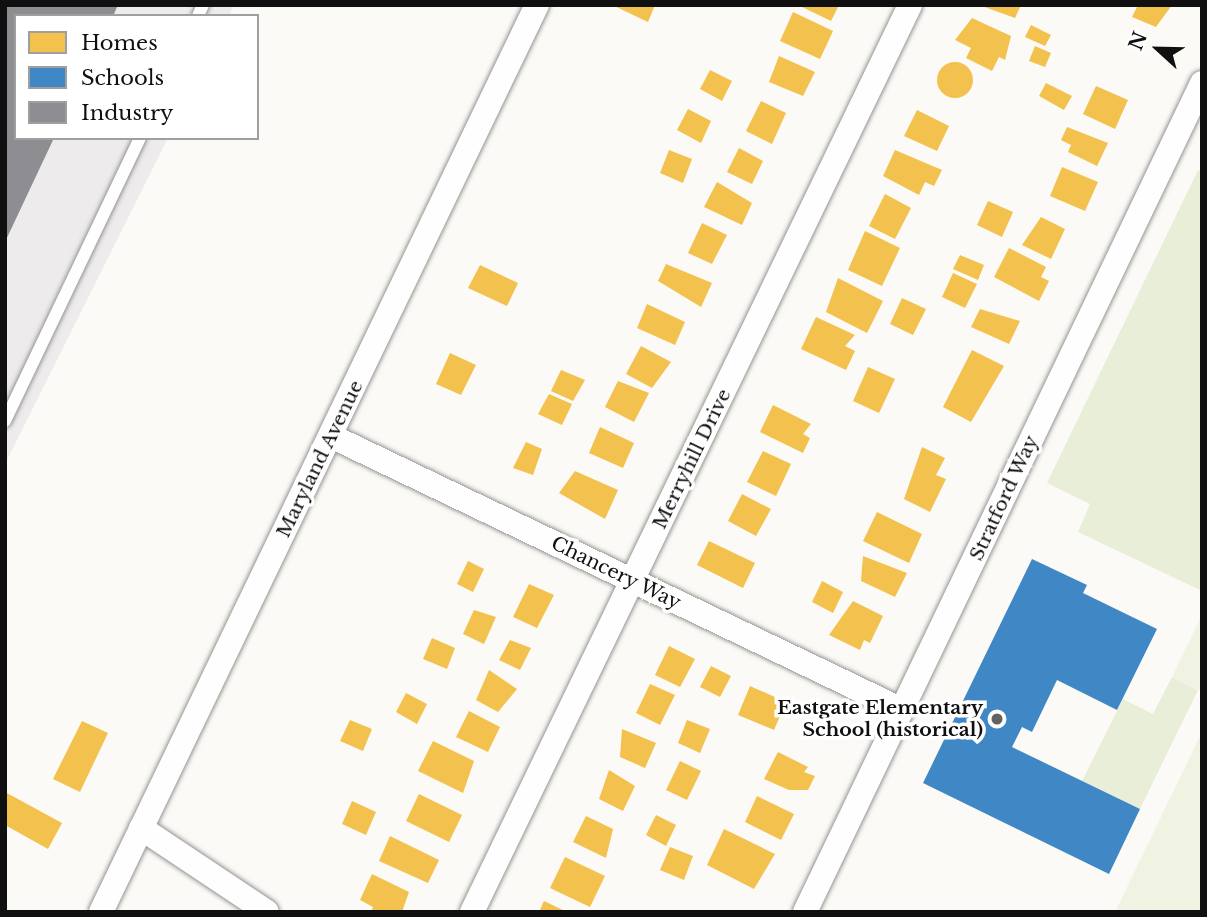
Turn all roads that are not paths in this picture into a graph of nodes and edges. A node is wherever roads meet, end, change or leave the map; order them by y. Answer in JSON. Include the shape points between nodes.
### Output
{"nodes":[{"id":1,"x":537,"y":5,"type":"edge"},
{"id":2,"x":910,"y":5,"type":"edge"},
{"id":3,"x":1202,"y":83,"type":"edge"},
{"id":4,"x":139,"y":140,"type":"edge"},
{"id":5,"x":5,"y":421,"type":"edge"},
{"id":6,"x":331,"y":436,"type":"junction"},
{"id":7,"x":633,"y":582,"type":"junction"},
{"id":8,"x":902,"y":710,"type":"junction"},
{"id":9,"x":141,"y":828,"type":"junction"},
{"id":10,"x":101,"y":912,"type":"edge"},
{"id":11,"x":267,"y":912,"type":"edge"},
{"id":12,"x":472,"y":912,"type":"edge"},
{"id":13,"x":805,"y":912,"type":"edge"}],
"edges":[{"from":1,"to":6,"type":"street","name":"Maryland Avenue"},
{"from":2,"to":7,"type":"street","name":"Merryhill Drive"},
{"from":3,"to":8,"type":"street","name":"Stratford Way"},
{"from":4,"to":5,"type":"lane"},
{"from":6,"to":7,"type":"street","name":"Chancery Way"},
{"from":6,"to":9,"type":"street","name":"Maryland Avenue"},
{"from":7,"to":8,"type":"street","name":"Chancery Way"},
{"from":7,"to":12,"type":"street","name":"Merryhill Drive"},
{"from":8,"to":13,"type":"street","name":"Stratford Way"},
{"from":9,"to":10,"type":"street","name":"Maryland Avenue"},
{"from":9,"to":11,"type":"street"}]}
